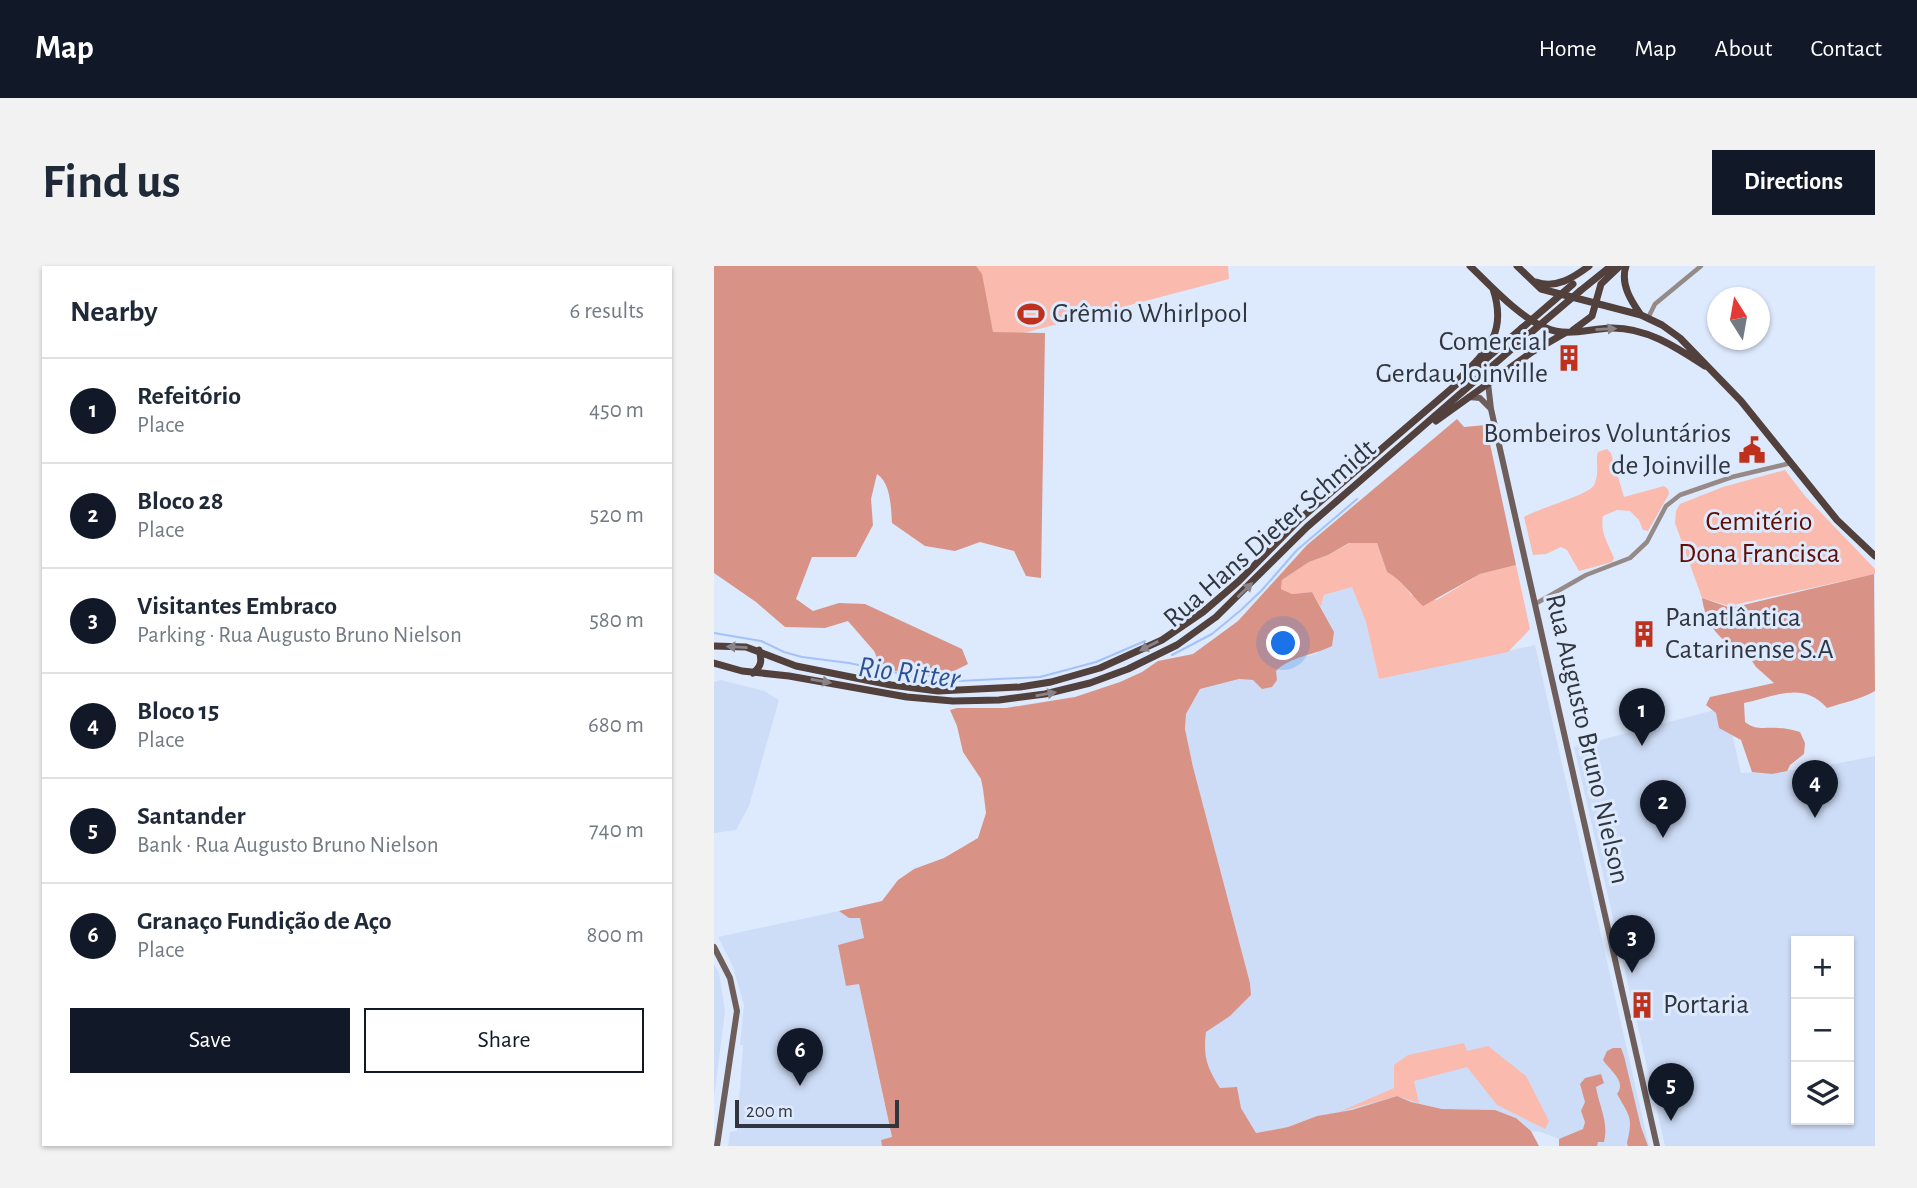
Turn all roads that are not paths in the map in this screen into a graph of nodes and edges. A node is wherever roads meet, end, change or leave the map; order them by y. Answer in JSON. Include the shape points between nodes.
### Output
{"nodes":[{"id":1,"x":1470,"y":266,"type":"edge"},
{"id":2,"x":1517,"y":266,"type":"edge"},
{"id":3,"x":1589,"y":266,"type":"edge"},
{"id":4,"x":1595,"y":266,"type":"edge"},
{"id":5,"x":1611,"y":266,"type":"edge"},
{"id":6,"x":1620,"y":266,"type":"edge"},
{"id":7,"x":1626,"y":266,"type":"edge"},
{"id":8,"x":1701,"y":266,"type":"edge"},
{"id":9,"x":1531,"y":281,"type":"junction"},
{"id":10,"x":1492,"y":288,"type":"junction"},
{"id":11,"x":1595,"y":303,"type":"junction"},
{"id":12,"x":1645,"y":317,"type":"junction"},
{"id":13,"x":1640,"y":331,"type":"junction"},
{"id":14,"x":1568,"y":332,"type":"junction"},
{"id":15,"x":1714,"y":373,"type":"junction"},
{"id":16,"x":1488,"y":383,"type":"junction"},
{"id":17,"x":1469,"y":397,"type":"junction"},
{"id":18,"x":1492,"y":410,"type":"junction"},
{"id":19,"x":1405,"y":431,"type":"junction"},
{"id":20,"x":1411,"y":440,"type":"junction"},
{"id":21,"x":1793,"y":463,"type":"junction"},
{"id":22,"x":1875,"y":556,"type":"edge"},
{"id":23,"x":1535,"y":604,"type":"junction"},
{"id":24,"x":714,"y":646,"type":"edge"},
{"id":25,"x":759,"y":650,"type":"junction"},
{"id":26,"x":714,"y":663,"type":"edge"},
{"id":27,"x":753,"y":673,"type":"junction"},
{"id":28,"x":714,"y":947,"type":"edge"},
{"id":29,"x":717,"y":1146,"type":"edge"},
{"id":30,"x":1657,"y":1146,"type":"edge"}],
"edges":[{"from":1,"to":10,"type":"main road"},
{"from":2,"to":9,"type":"main road"},
{"from":3,"to":9,"type":"main road","via":[[1563,282],[1542,285]]},
{"from":4,"to":19,"type":"main road","name":"Rua Hans Dieter Schmidt","bridge":true},
{"from":5,"to":20,"type":"main road","name":"Rua Hans Dieter Schmidt","bridge":true},
{"from":6,"to":11,"type":"main road","via":[[1604,280]]},
{"from":7,"to":12,"type":"main road","via":[[1624,282]]},
{"from":8,"to":12,"type":"street"},
{"from":9,"to":11,"type":"main road","via":[[1541,289]]},
{"from":10,"to":14,"type":"main road","via":[[1545,328]]},
{"from":10,"to":19,"type":"main road","via":[[1499,321],[1489,346]]},
{"from":11,"to":12,"type":"main road"},
{"from":11,"to":14,"type":"main road","via":[[1592,316]]},
{"from":12,"to":13,"type":"main road","via":[[1646,326]]},
{"from":12,"to":15,"type":"main road","via":[[1680,338]]},
{"from":14,"to":13,"type":"main road","one_way":true},
{"from":13,"to":15,"type":"main road"},
{"from":14,"to":16,"type":"main road"},
{"from":15,"to":21,"type":"main road"},
{"from":16,"to":17,"type":"main road"},
{"from":16,"to":18,"type":"main road","name":"Rua Augusto Bruno Nielson"},
{"from":17,"to":18,"type":"main road","via":[[1480,398]]},
{"from":17,"to":20,"type":"main road"},
{"from":18,"to":23,"type":"main road","name":"Rua Augusto Bruno Nielson"},
{"from":19,"to":25,"type":"main road","name":"Rua Hans Dieter Schmidt","one_way":true,"via":[[1300,519],[1203,612],[1162,640],[1100,668],[1020,687],[938,691],[803,667]]},
{"from":27,"to":20,"type":"main road","name":"Rua Hans Dieter Schmidt","one_way":true,"via":[[953,701],[1045,694],[1109,677],[1162,653],[1205,626],[1307,527]]},
{"from":21,"to":22,"type":"main road","via":[[1838,520]]},
{"from":21,"to":23,"type":"street","via":[[1680,495],[1666,506],[1652,534],[1630,558],[1586,575]]},
{"from":23,"to":30,"type":"main road","name":"Rua Augusto Bruno Nielson"},
{"from":25,"to":24,"type":"main road","name":"Rua Hans Dieter Schmidt","one_way":true},
{"from":25,"to":27,"type":"main road","via":[[760,665]]},
{"from":26,"to":27,"type":"main road","name":"Rua Hans Dieter Schmidt"},
{"from":28,"to":29,"type":"main road","via":[[730,978],[737,1012]]}]}
